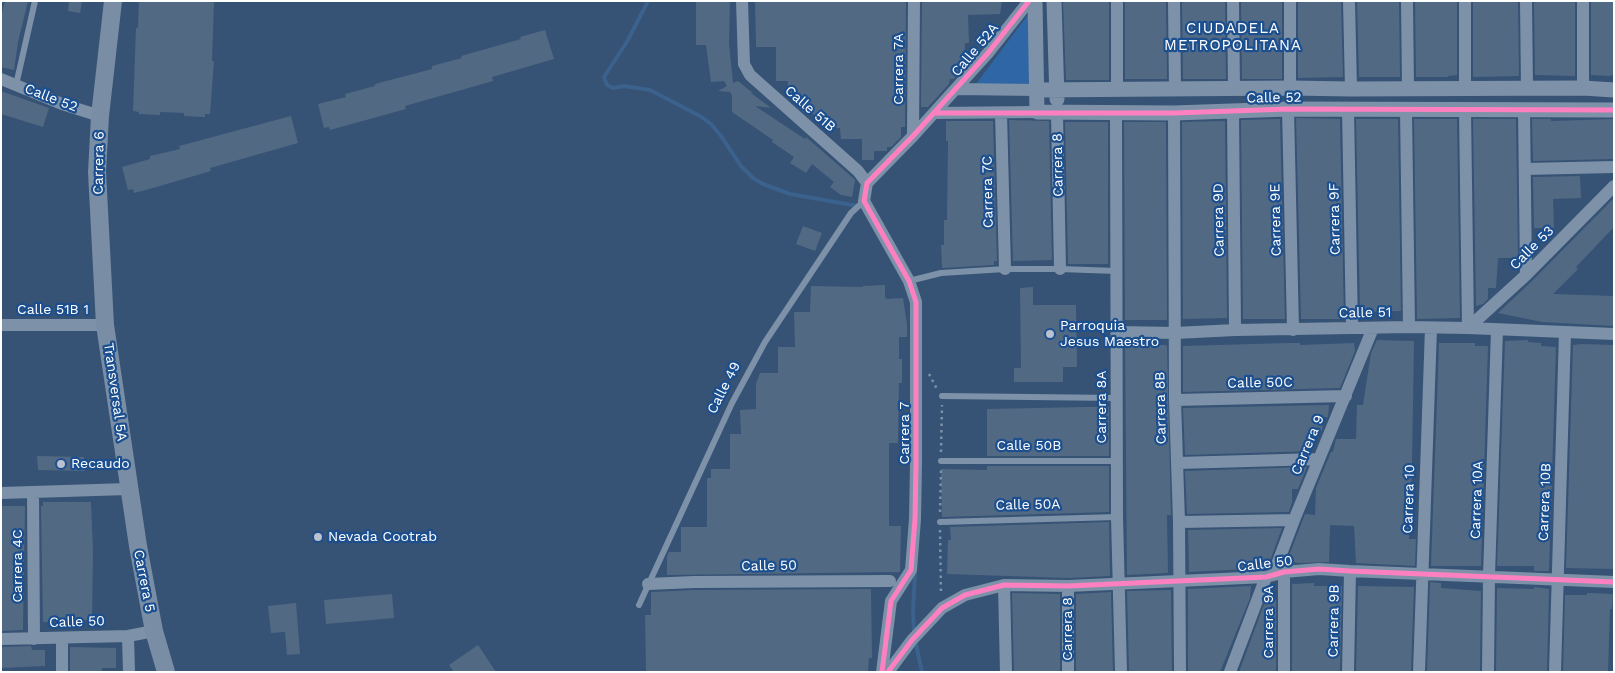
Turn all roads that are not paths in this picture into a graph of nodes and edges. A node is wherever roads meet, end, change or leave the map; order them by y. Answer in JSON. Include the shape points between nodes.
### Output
{"nodes":[{"id":1,"x":35,"y":1,"type":"edge"},
{"id":2,"x":112,"y":1,"type":"edge"},
{"id":3,"x":742,"y":1,"type":"edge"},
{"id":4,"x":914,"y":1,"type":"edge"},
{"id":5,"x":1029,"y":1,"type":"edge"},
{"id":6,"x":1035,"y":1,"type":"edge"},
{"id":7,"x":1054,"y":1,"type":"edge"},
{"id":8,"x":1117,"y":1,"type":"edge"},
{"id":9,"x":1174,"y":1,"type":"edge"},
{"id":10,"x":1233,"y":1,"type":"edge"},
{"id":11,"x":1290,"y":1,"type":"edge"},
{"id":12,"x":1349,"y":1,"type":"edge"},
{"id":13,"x":1407,"y":1,"type":"edge"},
{"id":14,"x":1465,"y":1,"type":"edge"},
{"id":15,"x":1526,"y":1,"type":"edge"},
{"id":16,"x":1583,"y":1,"type":"edge"},
{"id":17,"x":1,"y":79,"type":"edge"},
{"id":18,"x":16,"y":85,"type":"junction"},
{"id":19,"x":1290,"y":88,"type":"junction"},
{"id":20,"x":1408,"y":88,"type":"junction"},
{"id":21,"x":1583,"y":88,"type":"junction"},
{"id":22,"x":956,"y":89,"type":"junction"},
{"id":23,"x":1234,"y":89,"type":"junction"},
{"id":24,"x":1351,"y":89,"type":"junction"},
{"id":25,"x":1465,"y":89,"type":"junction"},
{"id":26,"x":1527,"y":89,"type":"junction"},
{"id":27,"x":1037,"y":90,"type":"junction"},
{"id":28,"x":1057,"y":90,"type":"junction"},
{"id":29,"x":1117,"y":90,"type":"junction"},
{"id":30,"x":1175,"y":90,"type":"junction"},
{"id":31,"x":1614,"y":90,"type":"edge"},
{"id":32,"x":1288,"y":108,"type":"junction"},
{"id":33,"x":1348,"y":109,"type":"junction"},
{"id":34,"x":1524,"y":109,"type":"junction"},
{"id":35,"x":1233,"y":110,"type":"junction"},
{"id":36,"x":1406,"y":110,"type":"junction"},
{"id":37,"x":1465,"y":110,"type":"junction"},
{"id":38,"x":1614,"y":110,"type":"edge"},
{"id":39,"x":1037,"y":112,"type":"junction"},
{"id":40,"x":1057,"y":112,"type":"junction"},
{"id":41,"x":1116,"y":112,"type":"junction"},
{"id":42,"x":934,"y":113,"type":"junction"},
{"id":43,"x":1001,"y":113,"type":"junction"},
{"id":44,"x":1174,"y":113,"type":"junction"},
{"id":45,"x":100,"y":116,"type":"junction"},
{"id":46,"x":913,"y":136,"type":"junction"},
{"id":47,"x":1614,"y":168,"type":"edge"},
{"id":48,"x":1525,"y":169,"type":"junction"},
{"id":49,"x":867,"y":183,"type":"junction"},
{"id":50,"x":1614,"y":186,"type":"edge"},
{"id":51,"x":864,"y":201,"type":"junction"},
{"id":52,"x":1060,"y":269,"type":"junction"},
{"id":53,"x":1004,"y":270,"type":"junction"},
{"id":54,"x":1117,"y":271,"type":"junction"},
{"id":55,"x":1526,"y":276,"type":"junction"},
{"id":56,"x":909,"y":281,"type":"junction"},
{"id":57,"x":1,"y":325,"type":"edge"},
{"id":58,"x":105,"y":325,"type":"junction"},
{"id":59,"x":1410,"y":327,"type":"junction"},
{"id":60,"x":1352,"y":328,"type":"junction"},
{"id":61,"x":1373,"y":328,"type":"junction"},
{"id":62,"x":1430,"y":328,"type":"junction"},
{"id":63,"x":1468,"y":328,"type":"junction"},
{"id":64,"x":1235,"y":330,"type":"junction"},
{"id":65,"x":1294,"y":330,"type":"junction"},
{"id":66,"x":1497,"y":330,"type":"junction"},
{"id":67,"x":1117,"y":332,"type":"junction"},
{"id":68,"x":1565,"y":332,"type":"junction"},
{"id":69,"x":1175,"y":333,"type":"junction"},
{"id":70,"x":1614,"y":334,"type":"edge"},
{"id":71,"x":942,"y":396,"type":"road end"},
{"id":72,"x":1346,"y":396,"type":"junction"},
{"id":73,"x":1117,"y":398,"type":"junction"},
{"id":74,"x":1175,"y":400,"type":"junction"},
{"id":75,"x":1319,"y":459,"type":"junction"},
{"id":76,"x":941,"y":461,"type":"road end"},
{"id":77,"x":1117,"y":461,"type":"junction"},
{"id":78,"x":1177,"y":463,"type":"junction"},
{"id":79,"x":128,"y":489,"type":"junction"},
{"id":80,"x":1,"y":493,"type":"edge"},
{"id":81,"x":33,"y":493,"type":"junction"},
{"id":82,"x":1117,"y":517,"type":"junction"},
{"id":83,"x":1294,"y":520,"type":"junction"},
{"id":84,"x":940,"y":522,"type":"road end"},
{"id":85,"x":1179,"y":522,"type":"junction"},
{"id":86,"x":1350,"y":571,"type":"junction"},
{"id":87,"x":1422,"y":574,"type":"junction"},
{"id":88,"x":1274,"y":575,"type":"junction"},
{"id":89,"x":1489,"y":576,"type":"junction"},
{"id":90,"x":1558,"y":580,"type":"junction"},
{"id":91,"x":890,"y":581,"type":"dead end"},
{"id":92,"x":1179,"y":582,"type":"junction"},
{"id":93,"x":1614,"y":582,"type":"edge"},
{"id":94,"x":648,"y":584,"type":"junction"},
{"id":95,"x":1118,"y":584,"type":"junction"},
{"id":96,"x":1004,"y":585,"type":"junction"},
{"id":97,"x":1068,"y":586,"type":"junction"},
{"id":98,"x":638,"y":605,"type":"dead end"},
{"id":99,"x":154,"y":631,"type":"junction"},
{"id":100,"x":128,"y":636,"type":"junction"},
{"id":101,"x":62,"y":638,"type":"junction"},
{"id":102,"x":1,"y":639,"type":"edge"},
{"id":103,"x":34,"y":639,"type":"junction"},
{"id":104,"x":62,"y":672,"type":"edge"},
{"id":105,"x":129,"y":672,"type":"edge"},
{"id":106,"x":166,"y":672,"type":"edge"},
{"id":107,"x":882,"y":672,"type":"edge"},
{"id":108,"x":888,"y":672,"type":"edge"},
{"id":109,"x":1006,"y":672,"type":"edge"},
{"id":110,"x":1068,"y":672,"type":"edge"},
{"id":111,"x":1121,"y":672,"type":"edge"},
{"id":112,"x":1180,"y":672,"type":"edge"},
{"id":113,"x":1230,"y":672,"type":"edge"},
{"id":114,"x":1284,"y":672,"type":"edge"},
{"id":115,"x":1348,"y":672,"type":"edge"},
{"id":116,"x":1420,"y":672,"type":"edge"},
{"id":117,"x":1488,"y":672,"type":"edge"},
{"id":118,"x":1555,"y":672,"type":"edge"}],
"edges":[{"from":1,"to":18,"type":"lane"},
{"from":2,"to":45,"type":"main road","name":"Carrera 6"},
{"from":3,"to":49,"type":"street","name":"Calle 51B","via":[[744,64],[750,75],[858,171]]},
{"from":4,"to":46,"type":"street","name":"Carrera 7A"},
{"from":5,"to":22,"type":"street","name":"Calle 52A"},
{"from":6,"to":27,"type":"street"},
{"from":7,"to":28,"type":"street","name":"Carrera 8"},
{"from":8,"to":29,"type":"street"},
{"from":9,"to":30,"type":"street"},
{"from":10,"to":23,"type":"street"},
{"from":11,"to":19,"type":"street"},
{"from":12,"to":24,"type":"street"},
{"from":13,"to":20,"type":"street"},
{"from":14,"to":25,"type":"street"},
{"from":15,"to":26,"type":"street"},
{"from":16,"to":21,"type":"street"},
{"from":17,"to":18,"type":"street","name":"Calle 52"},
{"from":18,"to":45,"type":"street","name":"Calle 52"},
{"from":19,"to":23,"type":"street","name":"Calle 52"},
{"from":19,"to":24,"type":"street","name":"Calle 52"},
{"from":20,"to":24,"type":"street","name":"Calle 52"},
{"from":20,"to":25,"type":"street","name":"Calle 52"},
{"from":21,"to":26,"type":"street","name":"Calle 52"},
{"from":21,"to":31,"type":"street","name":"Calle 52"},
{"from":22,"to":27,"type":"street","name":"Calle 52"},
{"from":22,"to":42,"type":"street"},
{"from":23,"to":30,"type":"street","name":"Calle 52"},
{"from":25,"to":26,"type":"street","name":"Calle 52"},
{"from":27,"to":28,"type":"street","name":"Calle 52"},
{"from":27,"to":39,"type":"street"},
{"from":28,"to":29,"type":"street","name":"Calle 52"},
{"from":28,"to":40,"type":"street","name":"Carrera 8"},
{"from":29,"to":30,"type":"street","name":"Calle 52"},
{"from":32,"to":33,"type":"street","name":"Calle 52"},
{"from":32,"to":35,"type":"street","name":"Calle 52"},
{"from":32,"to":65,"type":"street","name":"Carrera 9E"},
{"from":33,"to":36,"type":"street","name":"Calle 52"},
{"from":33,"to":60,"type":"street","name":"Carrera 9F"},
{"from":34,"to":37,"type":"street","name":"Calle 52"},
{"from":34,"to":38,"type":"street","name":"Calle 52"},
{"from":34,"to":48,"type":"street"},
{"from":35,"to":44,"type":"street","name":"Calle 52"},
{"from":35,"to":64,"type":"street","name":"Carrera 9D"},
{"from":36,"to":37,"type":"street","name":"Calle 52"},
{"from":36,"to":59,"type":"street"},
{"from":37,"to":63,"type":"street"},
{"from":39,"to":40,"type":"street","name":"Calle 52"},
{"from":39,"to":43,"type":"street","name":"Calle 52"},
{"from":40,"to":41,"type":"street","name":"Calle 52"},
{"from":40,"to":52,"type":"street","name":"Carrera 8"},
{"from":41,"to":44,"type":"street","name":"Calle 52"},
{"from":41,"to":54,"type":"street","name":"Carrera 8A"},
{"from":42,"to":43,"type":"street","name":"Calle 52"},
{"from":42,"to":46,"type":"street"},
{"from":43,"to":53,"type":"street","name":"Carrera 7C"},
{"from":44,"to":69,"type":"street","name":"Carrera 8B"},
{"from":45,"to":58,"type":"main road","name":"Carrera 6","via":[[97,172]]},
{"from":46,"to":49,"type":"street"},
{"from":47,"to":48,"type":"street"},
{"from":48,"to":55,"type":"street"},
{"from":49,"to":51,"type":"street"},
{"from":50,"to":55,"type":"street","name":"Calle 53"},
{"from":51,"to":56,"type":"street","name":"Carrera 7"},
{"from":51,"to":94,"type":"lane","name":"Calle 49","via":[[851,213],[765,342],[732,403]]},
{"from":52,"to":53,"type":"lane"},
{"from":52,"to":54,"type":"lane"},
{"from":53,"to":56,"type":"lane","via":[[941,273]]},
{"from":54,"to":67,"type":"street","name":"Carrera 8A"},
{"from":55,"to":63,"type":"street","name":"Calle 53"},
{"from":56,"to":107,"type":"street","name":"Carrera 7","via":[[916,302],[915,519],[911,570],[891,601]]},
{"from":57,"to":58,"type":"street","name":"Calle 51B 1"},
{"from":58,"to":79,"type":"main road","name":"Transversal 5A"},
{"from":59,"to":61,"type":"street","name":"Calle 51"},
{"from":59,"to":62,"type":"street","name":"Calle 51"},
{"from":60,"to":61,"type":"street","name":"Calle 51"},
{"from":60,"to":65,"type":"street","name":"Calle 51"},
{"from":61,"to":72,"type":"street","name":"Carrera 9"},
{"from":62,"to":63,"type":"street","name":"Calle 51"},
{"from":62,"to":87,"type":"street","name":"Carrera 10"},
{"from":63,"to":66,"type":"street","name":"Calle 51"},
{"from":64,"to":65,"type":"street","name":"Calle 51"},
{"from":64,"to":69,"type":"street","name":"Calle 51"},
{"from":66,"to":68,"type":"street","name":"Calle 51"},
{"from":66,"to":89,"type":"street","name":"Carrera 10A"},
{"from":67,"to":69,"type":"street","name":"Calle 51"},
{"from":67,"to":73,"type":"street","name":"Carrera 8A"},
{"from":68,"to":70,"type":"street","name":"Calle 51"},
{"from":68,"to":90,"type":"street","name":"Carrera 10B"},
{"from":69,"to":74,"type":"street","name":"Carrera 8B"},
{"from":71,"to":73,"type":"lane"},
{"from":72,"to":74,"type":"street","name":"Calle 50C"},
{"from":72,"to":75,"type":"street","name":"Carrera 9"},
{"from":73,"to":77,"type":"street","name":"Carrera 8A"},
{"from":74,"to":78,"type":"street","name":"Carrera 8B"},
{"from":75,"to":78,"type":"street"},
{"from":75,"to":83,"type":"street","name":"Carrera 9"},
{"from":76,"to":77,"type":"lane","name":"Calle 50B"},
{"from":77,"to":82,"type":"street","name":"Carrera 8A"},
{"from":78,"to":85,"type":"street","name":"Carrera 8B"},
{"from":79,"to":81,"type":"street"},
{"from":79,"to":99,"type":"main road","name":"Carrera 5"},
{"from":80,"to":81,"type":"street"},
{"from":81,"to":103,"type":"street","name":"Carrera 4C"},
{"from":82,"to":84,"type":"lane","name":"Calle 50A"},
{"from":82,"to":95,"type":"street","name":"Carrera 8A"},
{"from":83,"to":85,"type":"street"},
{"from":83,"to":88,"type":"street","name":"Carrera 9"},
{"from":85,"to":92,"type":"street","name":"Carrera 8B"},
{"from":86,"to":87,"type":"street","name":"Calle 50"},
{"from":86,"to":88,"type":"street","name":"Calle 50","via":[[1319,568]]},
{"from":86,"to":115,"type":"street","name":"Carrera 9B"},
{"from":87,"to":89,"type":"street","name":"Calle 50"},
{"from":87,"to":116,"type":"street","name":"Carrera 10"},
{"from":88,"to":92,"type":"street","name":"Calle 50"},
{"from":88,"to":113,"type":"street","name":"Carrera 9"},
{"from":88,"to":114,"type":"street","name":"Carrera 9A"},
{"from":89,"to":90,"type":"street","name":"Calle 50"},
{"from":89,"to":117,"type":"street","name":"Carrera 10A"},
{"from":90,"to":93,"type":"street","name":"Calle 50"},
{"from":90,"to":118,"type":"street","name":"Carrera 10B"},
{"from":91,"to":94,"type":"street","name":"Calle 50"},
{"from":92,"to":95,"type":"street","name":"Calle 50"},
{"from":92,"to":112,"type":"street","name":"Carrera 8B"},
{"from":94,"to":98,"type":"lane","name":"Calle 49"},
{"from":95,"to":97,"type":"street","name":"Calle 50"},
{"from":95,"to":111,"type":"street","name":"Carrera 8A"},
{"from":96,"to":97,"type":"street","name":"Calle 50"},
{"from":96,"to":108,"type":"street","name":"Calle 50","via":[[965,595],[942,608]]},
{"from":96,"to":109,"type":"street"},
{"from":97,"to":110,"type":"street","name":"Carrera 8"},
{"from":99,"to":100,"type":"street","name":"Calle 50"},
{"from":99,"to":106,"type":"main road","name":"Carrera 5"},
{"from":100,"to":101,"type":"street","name":"Calle 50"},
{"from":100,"to":105,"type":"street"},
{"from":101,"to":103,"type":"street","name":"Calle 50"},
{"from":101,"to":104,"type":"street"},
{"from":102,"to":103,"type":"street","name":"Calle 50"}]}
